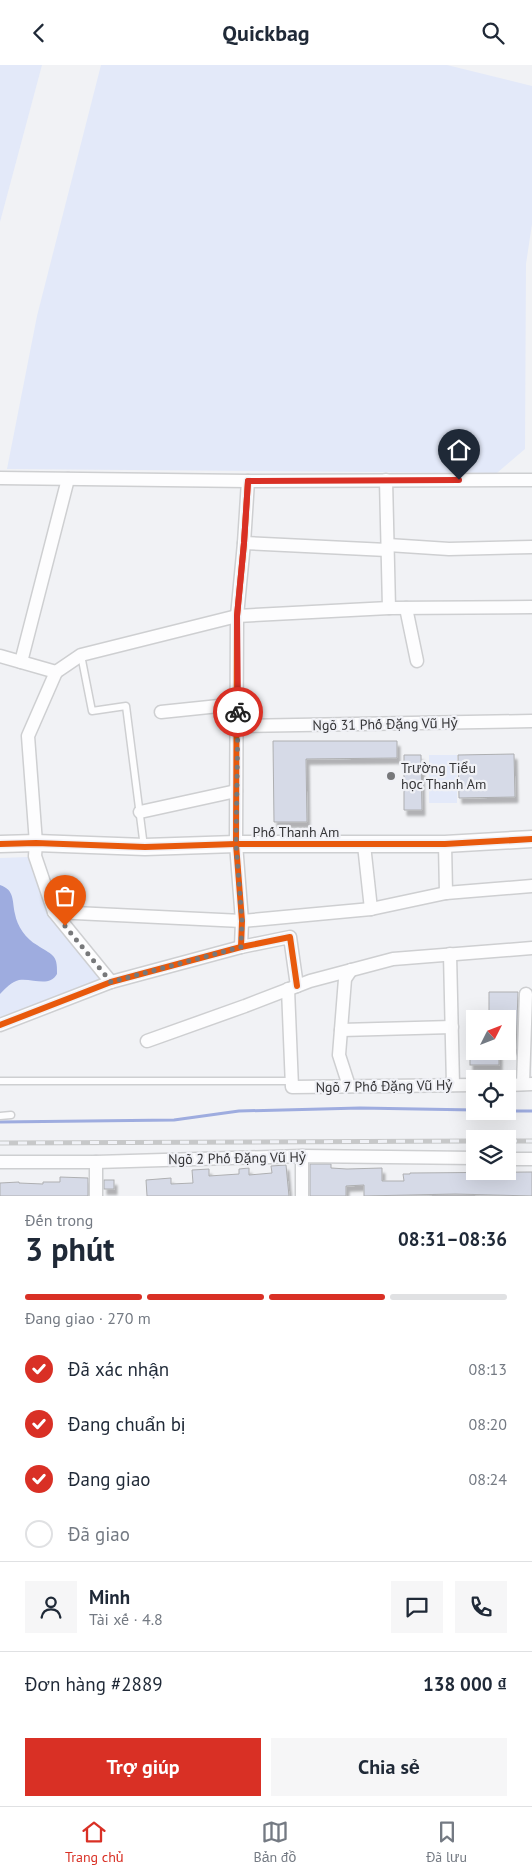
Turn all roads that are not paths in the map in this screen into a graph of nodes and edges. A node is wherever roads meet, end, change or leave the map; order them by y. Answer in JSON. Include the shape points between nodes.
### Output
{"nodes":[{"id":1,"x":0,"y":478,"type":"edge"},
{"id":2,"x":68,"y":479,"type":"junction"},
{"id":3,"x":386,"y":480,"type":"junction"},
{"id":4,"x":532,"y":480,"type":"edge"},
{"id":5,"x":248,"y":481,"type":"junction"},
{"id":6,"x":244,"y":543,"type":"junction"},
{"id":7,"x":388,"y":547,"type":"junction"},
{"id":8,"x":532,"y":547,"type":"edge"},
{"id":9,"x":532,"y":607,"type":"edge"},
{"id":10,"x":389,"y":608,"type":"junction"},
{"id":11,"x":406,"y":608,"type":"junction"},
{"id":12,"x":237,"y":616,"type":"junction"},
{"id":13,"x":81,"y":655,"type":"junction"},
{"id":14,"x":0,"y":656,"type":"edge"},
{"id":15,"x":417,"y":661,"type":"dead end"},
{"id":16,"x":21,"y":662,"type":"junction"},
{"id":17,"x":56,"y":673,"type":"junction"},
{"id":18,"x":238,"y":704,"type":"junction"},
{"id":19,"x":161,"y":712,"type":"dead end"},
{"id":20,"x":532,"y":721,"type":"edge"},
{"id":21,"x":238,"y":726,"type":"junction"},
{"id":22,"x":236,"y":791,"type":"junction"},
{"id":23,"x":140,"y":812,"type":"junction"},
{"id":24,"x":532,"y":839,"type":"edge"},
{"id":25,"x":36,"y":843,"type":"junction"},
{"id":26,"x":0,"y":844,"type":"edge"},
{"id":27,"x":236,"y":844,"type":"junction"},
{"id":28,"x":445,"y":844,"type":"junction"},
{"id":29,"x":364,"y":845,"type":"junction"},
{"id":30,"x":144,"y":847,"type":"junction"},
{"id":31,"x":532,"y":886,"type":"edge"},
{"id":32,"x":446,"y":893,"type":"junction"},
{"id":33,"x":371,"y":909,"type":"junction"},
{"id":34,"x":54,"y":912,"type":"junction"},
{"id":35,"x":242,"y":921,"type":"junction"},
{"id":36,"x":241,"y":947,"type":"junction"},
{"id":37,"x":532,"y":948,"type":"edge"},
{"id":38,"x":450,"y":954,"type":"junction"},
{"id":39,"x":351,"y":970,"type":"junction"},
{"id":40,"x":111,"y":982,"type":"junction"},
{"id":41,"x":292,"y":988,"type":"junction"},
{"id":42,"x":526,"y":994,"type":"dead end"},
{"id":43,"x":0,"y":1025,"type":"edge"},
{"id":44,"x":452,"y":1027,"type":"junction"},
{"id":45,"x":341,"y":1030,"type":"junction"},
{"id":46,"x":147,"y":1041,"type":"dead end"},
{"id":47,"x":0,"y":1081,"type":"edge"},
{"id":48,"x":292,"y":1084,"type":"junction"},
{"id":49,"x":528,"y":1084,"type":"edge"},
{"id":50,"x":453,"y":1085,"type":"junction"},
{"id":51,"x":466,"y":1085,"type":"edge"},
{"id":52,"x":349,"y":1086,"type":"junction"},
{"id":53,"x":11,"y":1115,"type":"dead end"},
{"id":54,"x":0,"y":1116,"type":"edge"},
{"id":55,"x":302,"y":1156,"type":"junction"},
{"id":56,"x":466,"y":1159,"type":"edge"},
{"id":57,"x":516,"y":1159,"type":"edge"},
{"id":58,"x":532,"y":1159,"type":"edge"},
{"id":59,"x":0,"y":1162,"type":"edge"},
{"id":60,"x":96,"y":1162,"type":"junction"},
{"id":61,"x":96,"y":1196,"type":"edge"},
{"id":62,"x":302,"y":1196,"type":"edge"}],
"edges":[{"from":1,"to":2,"type":"street"},
{"from":2,"to":5,"type":"street"},
{"from":2,"to":16,"type":"street"},
{"from":3,"to":4,"type":"street"},
{"from":3,"to":5,"type":"street"},
{"from":3,"to":7,"type":"street"},
{"from":5,"to":6,"type":"street"},
{"from":6,"to":7,"type":"street"},
{"from":6,"to":12,"type":"street"},
{"from":7,"to":8,"type":"street"},
{"from":7,"to":10,"type":"street"},
{"from":9,"to":11,"type":"street"},
{"from":10,"to":11,"type":"street"},
{"from":10,"to":12,"type":"street"},
{"from":11,"to":15,"type":"street"},
{"from":12,"to":13,"type":"street"},
{"from":12,"to":18,"type":"street"},
{"from":13,"to":17,"type":"street"},
{"from":13,"to":23,"type":"lane","via":[[92,711],[126,706]]},
{"from":14,"to":16,"type":"street"},
{"from":16,"to":17,"type":"street"},
{"from":17,"to":25,"type":"street","via":[[28,736]]},
{"from":18,"to":19,"type":"street"},
{"from":18,"to":21,"type":"street"},
{"from":20,"to":21,"type":"street","name":"Ngõ 31 Phố Đặng Vũ Hỷ"},
{"from":21,"to":22,"type":"street"},
{"from":22,"to":23,"type":"street"},
{"from":22,"to":27,"type":"street"},
{"from":23,"to":30,"type":"lane"},
{"from":24,"to":28,"type":"street","name":"Phố Thanh Am"},
{"from":25,"to":26,"type":"street","name":"Phố Thanh Am"},
{"from":25,"to":30,"type":"street","name":"Phố Thanh Am"},
{"from":25,"to":34,"type":"street","via":[[35,856]]},
{"from":27,"to":29,"type":"street","name":"Phố Thanh Am"},
{"from":27,"to":30,"type":"street","name":"Phố Thanh Am"},
{"from":27,"to":35,"type":"street"},
{"from":28,"to":29,"type":"street","name":"Phố Thanh Am"},
{"from":28,"to":32,"type":"street"},
{"from":29,"to":33,"type":"street"},
{"from":31,"to":32,"type":"street"},
{"from":32,"to":33,"type":"street"},
{"from":33,"to":35,"type":"street"},
{"from":34,"to":35,"type":"street"},
{"from":34,"to":40,"type":"street"},
{"from":35,"to":36,"type":"street"},
{"from":36,"to":40,"type":"street"},
{"from":36,"to":41,"type":"street","via":[[290,937]]},
{"from":37,"to":38,"type":"street"},
{"from":38,"to":39,"type":"street","via":[[393,959]]},
{"from":38,"to":44,"type":"street"},
{"from":39,"to":41,"type":"street"},
{"from":39,"to":45,"type":"street","via":[[345,979]]},
{"from":40,"to":43,"type":"street"},
{"from":41,"to":46,"type":"street"},
{"from":41,"to":48,"type":"street"},
{"from":42,"to":49,"type":"street"},
{"from":44,"to":45,"type":"street"},
{"from":44,"to":50,"type":"street"},
{"from":45,"to":52,"type":"street","via":[[340,1055]]},
{"from":47,"to":48,"type":"lane"},
{"from":48,"to":52,"type":"street","name":"Ngõ 7 Phố Đặng Vũ Hỷ"},
{"from":50,"to":51,"type":"street","name":"Ngõ 7 Phố Đặng Vũ Hỷ"},
{"from":50,"to":52,"type":"street","name":"Ngõ 7 Phố Đặng Vũ Hỷ"},
{"from":53,"to":54,"type":"lane"},
{"from":55,"to":56,"type":"street","name":"Ngõ 2 Phố Đặng Vũ Hỷ"},
{"from":55,"to":60,"type":"street","name":"Ngõ 2 Phố Đặng Vũ Hỷ"},
{"from":55,"to":62,"type":"street"},
{"from":57,"to":58,"type":"street"},
{"from":59,"to":60,"type":"street","name":"Ngõ 2 Phố Đặng Vũ Hỷ"},
{"from":60,"to":61,"type":"street"}]}
